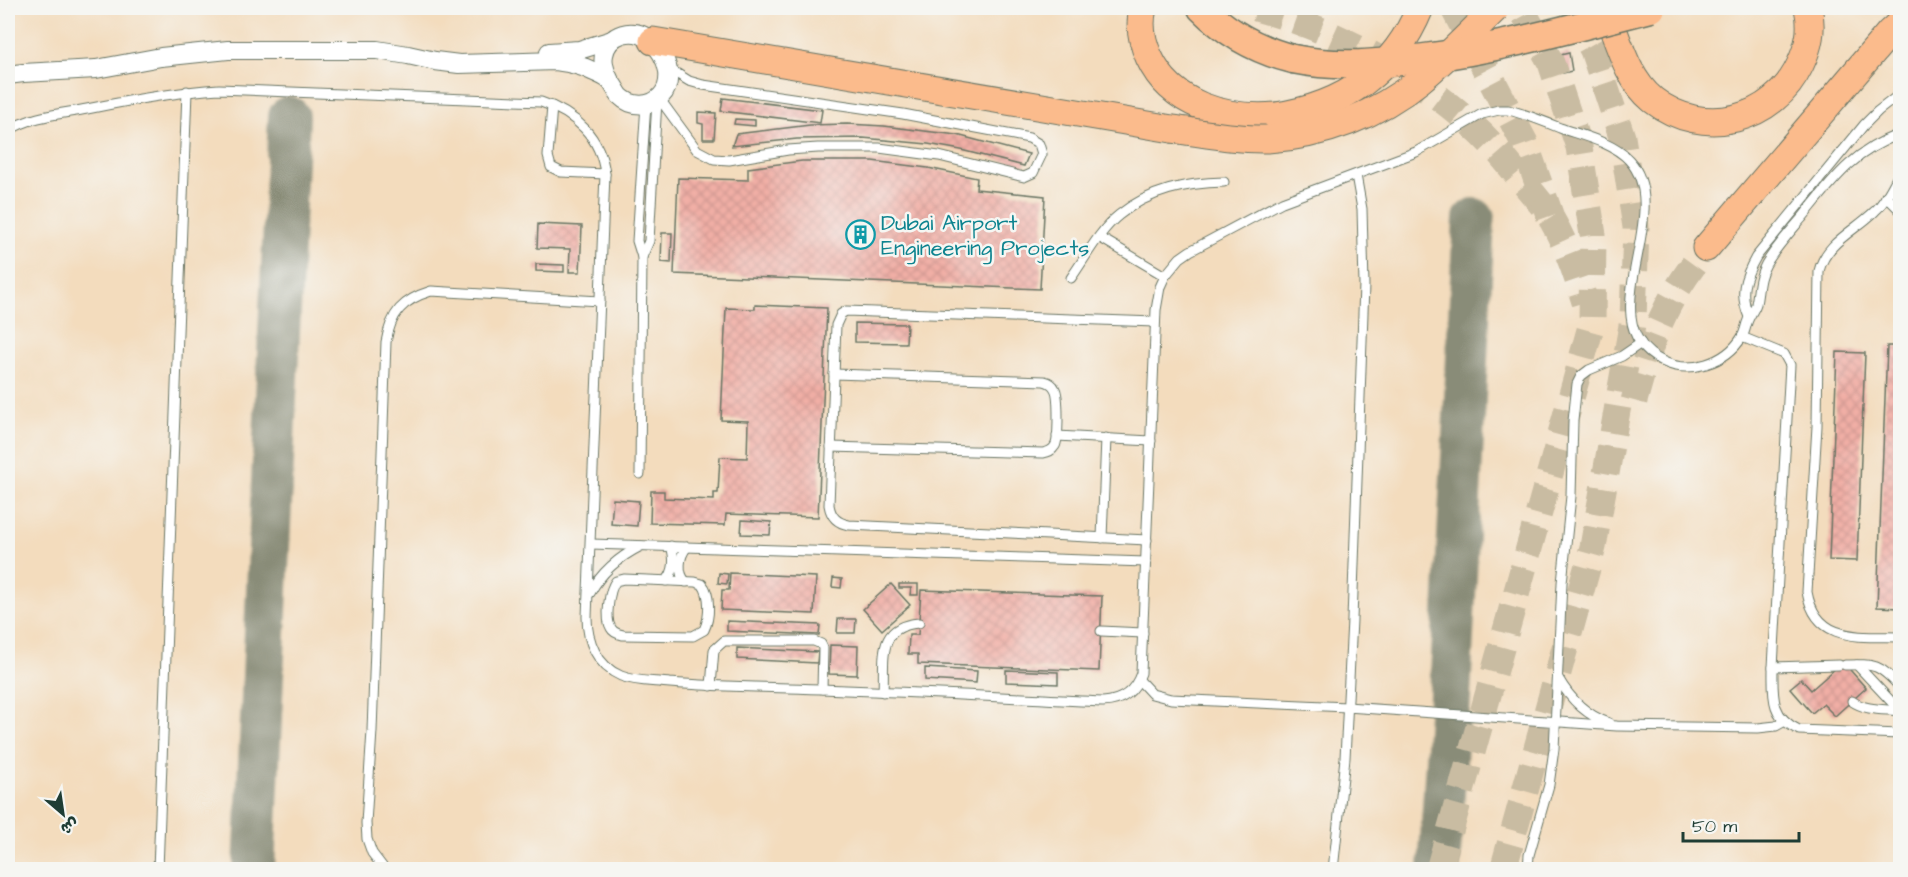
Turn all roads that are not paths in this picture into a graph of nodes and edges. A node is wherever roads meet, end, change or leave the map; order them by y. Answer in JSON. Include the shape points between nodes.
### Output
{"nodes":[{"id":1,"x":1143,"y":8,"type":"edge"},
{"id":2,"x":1202,"y":8,"type":"edge"},
{"id":3,"x":1420,"y":8,"type":"edge"},
{"id":4,"x":1497,"y":8,"type":"edge"},
{"id":5,"x":1605,"y":8,"type":"edge"},
{"id":6,"x":1652,"y":8,"type":"edge"},
{"id":7,"x":1808,"y":8,"type":"edge"},
{"id":8,"x":1900,"y":23,"type":"edge"},
{"id":9,"x":612,"y":40,"type":"junction"},
{"id":10,"x":653,"y":41,"type":"junction"},
{"id":11,"x":8,"y":65,"type":"edge"},
{"id":12,"x":668,"y":68,"type":"junction"},
{"id":13,"x":8,"y":75,"type":"edge"},
{"id":14,"x":610,"y":81,"type":"junction"},
{"id":15,"x":187,"y":91,"type":"junction"},
{"id":16,"x":1900,"y":94,"type":"edge"},
{"id":17,"x":654,"y":101,"type":"junction"},
{"id":18,"x":552,"y":106,"type":"junction"},
{"id":19,"x":8,"y":131,"type":"edge"},
{"id":20,"x":1900,"y":134,"type":"edge"},
{"id":21,"x":1900,"y":172,"type":"edge"},
{"id":22,"x":605,"y":174,"type":"junction"},
{"id":23,"x":1356,"y":175,"type":"junction"},
{"id":24,"x":1224,"y":182,"type":"dead end"},
{"id":25,"x":1886,"y":196,"type":"junction"},
{"id":26,"x":1900,"y":210,"type":"edge"},
{"id":27,"x":1099,"y":237,"type":"junction"},
{"id":28,"x":1706,"y":248,"type":"tunnel mouth"},
{"id":29,"x":1165,"y":276,"type":"junction"},
{"id":30,"x":1071,"y":278,"type":"dead end"},
{"id":31,"x":600,"y":301,"type":"junction"},
{"id":32,"x":1749,"y":317,"type":"junction"},
{"id":33,"x":1155,"y":322,"type":"junction"},
{"id":34,"x":1742,"y":337,"type":"junction"},
{"id":35,"x":1641,"y":343,"type":"junction"},
{"id":36,"x":834,"y":374,"type":"junction"},
{"id":37,"x":1057,"y":436,"type":"junction"},
{"id":38,"x":1106,"y":438,"type":"junction"},
{"id":39,"x":1150,"y":441,"type":"junction"},
{"id":40,"x":831,"y":447,"type":"junction"},
{"id":41,"x":640,"y":474,"type":"dead end"},
{"id":42,"x":1102,"y":538,"type":"junction"},
{"id":43,"x":1147,"y":540,"type":"junction"},
{"id":44,"x":591,"y":544,"type":"junction"},
{"id":45,"x":643,"y":545,"type":"junction"},
{"id":46,"x":670,"y":546,"type":"junction"},
{"id":47,"x":687,"y":547,"type":"junction"},
{"id":48,"x":1146,"y":562,"type":"junction"},
{"id":49,"x":666,"y":581,"type":"junction"},
{"id":50,"x":686,"y":582,"type":"junction"},
{"id":51,"x":589,"y":595,"type":"junction"},
{"id":52,"x":919,"y":623,"type":"dead end"},
{"id":53,"x":1101,"y":631,"type":"dead end"},
{"id":54,"x":1143,"y":633,"type":"junction"},
{"id":55,"x":1900,"y":636,"type":"edge"},
{"id":56,"x":1857,"y":665,"type":"junction"},
{"id":57,"x":1817,"y":666,"type":"junction"},
{"id":58,"x":1773,"y":667,"type":"junction"},
{"id":59,"x":1827,"y":676,"type":"dead end"},
{"id":60,"x":1557,"y":677,"type":"junction"},
{"id":61,"x":1139,"y":680,"type":"junction"},
{"id":62,"x":711,"y":686,"type":"junction"},
{"id":63,"x":1900,"y":687,"type":"edge"},
{"id":64,"x":822,"y":689,"type":"junction"},
{"id":65,"x":883,"y":692,"type":"junction"},
{"id":66,"x":1852,"y":701,"type":"dead end"},
{"id":67,"x":1347,"y":707,"type":"junction"},
{"id":68,"x":1900,"y":711,"type":"edge"},
{"id":69,"x":1785,"y":721,"type":"junction"},
{"id":70,"x":1556,"y":723,"type":"junction"},
{"id":71,"x":1617,"y":726,"type":"junction"},
{"id":72,"x":1900,"y":734,"type":"edge"},
{"id":73,"x":158,"y":870,"type":"edge"},
{"id":74,"x":385,"y":870,"type":"edge"},
{"id":75,"x":1333,"y":870,"type":"edge"},
{"id":76,"x":1528,"y":870,"type":"edge"}],
"edges":[{"from":1,"to":3,"type":"main road","bridge":true,"via":[[1144,46],[1161,76],[1175,90],[1218,112],[1255,118],[1301,112],[1347,93],[1399,48]]},
{"from":2,"to":6,"type":"highway","bridge":true,"via":[[1226,29],[1275,55],[1349,66],[1492,48]]},
{"from":4,"to":10,"type":"main road","bridge":true,"via":[[1419,80],[1388,102],[1307,134],[1267,139],[1172,129]]},
{"from":5,"to":7,"type":"main road","via":[[1629,69],[1652,99],[1691,118],[1713,121],[1756,111],[1783,92],[1807,52],[1811,35]]},
{"from":8,"to":28,"type":"main road"},
{"from":9,"to":10,"type":"street","via":[[632,32]]},
{"from":9,"to":11,"type":"street","via":[[579,50],[463,54],[381,41],[228,42],[95,61]]},
{"from":9,"to":14,"type":"street","via":[[603,63]]},
{"from":10,"to":12,"type":"street"},
{"from":12,"to":17,"type":"street","via":[[668,83]]},
{"from":12,"to":17,"type":"lane","via":[[689,81],[717,87],[903,114],[1029,138],[1040,144],[1042,154],[1033,173],[1024,177],[939,156],[879,148],[788,150],[722,161],[697,150]]},
{"from":13,"to":14,"type":"street","via":[[96,69],[195,52],[361,50],[447,63],[555,60],[582,67]]},
{"from":14,"to":17,"type":"street","via":[[624,100],[639,105]]},
{"from":15,"to":18,"type":"lane","via":[[268,90],[530,101]]},
{"from":15,"to":19,"type":"lane","via":[[31,119]]},
{"from":15,"to":73,"type":"lane"},
{"from":16,"to":32,"type":"lane","via":[[1864,125],[1756,257],[1743,290]]},
{"from":17,"to":41,"type":"lane","via":[[637,232],[642,257]]},
{"from":18,"to":22,"type":"lane","via":[[573,117],[589,134]]},
{"from":18,"to":22,"type":"lane","via":[[548,156],[551,167],[561,172]]},
{"from":20,"to":32,"type":"lane","via":[[1876,144],[1850,162],[1774,251],[1760,276],[1756,303]]},
{"from":21,"to":25,"type":"lane"},
{"from":22,"to":31,"type":"lane"},
{"from":23,"to":29,"type":"lane","via":[[1282,202],[1190,251]]},
{"from":23,"to":35,"type":"lane","via":[[1416,152],[1474,117],[1499,110],[1517,112],[1616,149],[1640,177],[1644,195],[1630,307],[1634,331]]},
{"from":23,"to":67,"type":"lane","via":[[1362,209],[1364,285]]},
{"from":24,"to":27,"type":"lane","via":[[1168,189],[1142,200],[1118,216]]},
{"from":25,"to":26,"type":"lane"},
{"from":25,"to":55,"type":"lane","via":[[1875,211],[1830,249],[1819,272],[1807,592],[1817,617],[1831,629],[1848,635]]},
{"from":27,"to":29,"type":"lane"},
{"from":27,"to":30,"type":"lane"},
{"from":29,"to":33,"type":"lane","via":[[1157,298]]},
{"from":31,"to":44,"type":"lane"},
{"from":31,"to":74,"type":"lane","via":[[431,291],[404,303],[388,328],[366,823],[372,854]]},
{"from":32,"to":34,"type":"lane"},
{"from":33,"to":36,"type":"lane","via":[[846,311],[837,319]]},
{"from":33,"to":39,"type":"lane"},
{"from":34,"to":35,"type":"lane","via":[[1720,357],[1692,367],[1662,361]]},
{"from":34,"to":58,"type":"lane","via":[[1784,354],[1790,365]]},
{"from":35,"to":60,"type":"lane","via":[[1589,370],[1577,384]]},
{"from":36,"to":37,"type":"lane","via":[[1044,381],[1057,394]]},
{"from":36,"to":40,"type":"lane"},
{"from":37,"to":38,"type":"lane"},
{"from":37,"to":40,"type":"lane","via":[[1056,445],[1043,453]]},
{"from":38,"to":39,"type":"lane"},
{"from":38,"to":42,"type":"lane"},
{"from":39,"to":43,"type":"lane"},
{"from":40,"to":42,"type":"lane","via":[[830,511],[843,524]]},
{"from":42,"to":43,"type":"lane"},
{"from":43,"to":48,"type":"lane"},
{"from":44,"to":45,"type":"lane"},
{"from":44,"to":51,"type":"lane"},
{"from":45,"to":46,"type":"lane"},
{"from":45,"to":51,"type":"lane","via":[[611,565]]},
{"from":46,"to":47,"type":"lane"},
{"from":46,"to":49,"type":"lane","via":[[672,569]]},
{"from":47,"to":48,"type":"lane"},
{"from":47,"to":50,"type":"lane","via":[[681,555],[680,571]]},
{"from":48,"to":54,"type":"lane"},
{"from":49,"to":50,"type":"lane"},
{"from":49,"to":50,"type":"lane","via":[[624,579],[613,584],[609,620],[612,630],[622,635],[701,633],[707,622],[707,590],[698,583]]},
{"from":51,"to":62,"type":"lane","via":[[589,637],[607,668],[632,679]]},
{"from":52,"to":65,"type":"lane","via":[[906,624],[890,635],[885,647]]},
{"from":53,"to":54,"type":"lane"},
{"from":54,"to":61,"type":"lane"},
{"from":56,"to":57,"type":"lane"},
{"from":56,"to":63,"type":"lane","via":[[1885,670]]},
{"from":56,"to":68,"type":"lane"},
{"from":57,"to":58,"type":"lane"},
{"from":57,"to":59,"type":"lane"},
{"from":58,"to":69,"type":"lane","via":[[1774,701]]},
{"from":60,"to":70,"type":"lane"},
{"from":60,"to":71,"type":"lane","via":[[1581,708]]},
{"from":61,"to":65,"type":"lane","via":[[1128,694],[1103,702]]},
{"from":61,"to":67,"type":"lane","via":[[1152,694],[1171,699]]},
{"from":62,"to":64,"type":"lane"},
{"from":62,"to":64,"type":"lane","via":[[714,650],[724,641],[814,641],[824,648]]},
{"from":64,"to":65,"type":"lane"},
{"from":66,"to":68,"type":"lane","via":[[1864,707]]},
{"from":67,"to":70,"type":"lane"},
{"from":67,"to":75,"type":"lane"},
{"from":69,"to":71,"type":"lane","via":[[1758,728]]},
{"from":69,"to":72,"type":"lane","via":[[1799,730]]},
{"from":70,"to":71,"type":"lane"},
{"from":70,"to":76,"type":"lane","via":[[1549,785]]}]}
